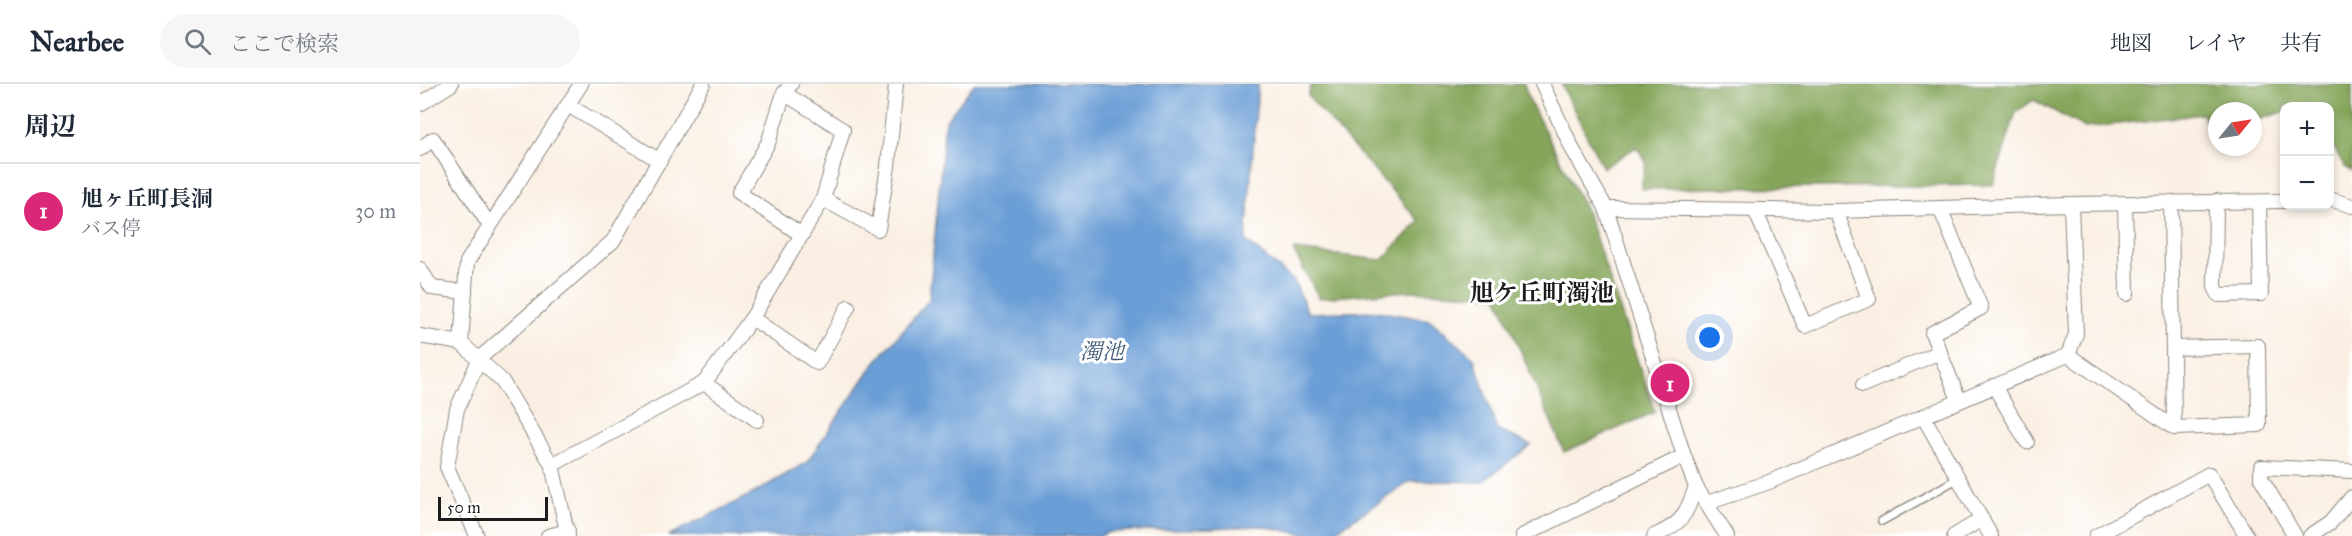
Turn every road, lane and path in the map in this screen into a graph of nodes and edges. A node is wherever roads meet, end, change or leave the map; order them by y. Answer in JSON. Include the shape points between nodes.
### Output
{"nodes":[{"id":1,"x":451,"y":84,"type":"edge"},
{"id":2,"x":581,"y":84,"type":"edge"},
{"id":3,"x":703,"y":84,"type":"edge"},
{"id":4,"x":896,"y":84,"type":"edge"},
{"id":5,"x":1542,"y":84,"type":"edge"},
{"id":6,"x":788,"y":88,"type":"edge"},
{"id":7,"x":420,"y":104,"type":"edge"},
{"id":8,"x":568,"y":105,"type":"junction"},
{"id":9,"x":420,"y":148,"type":"edge"},
{"id":10,"x":660,"y":161,"type":"junction"},
{"id":11,"x":823,"y":199,"type":"junction"},
{"id":12,"x":2334,"y":200,"type":"edge"},
{"id":13,"x":2216,"y":201,"type":"junction"},
{"id":14,"x":2280,"y":201,"type":"edge"},
{"id":15,"x":2125,"y":202,"type":"junction"},
{"id":16,"x":2171,"y":202,"type":"junction"},
{"id":17,"x":2259,"y":202,"type":"junction"},
{"id":18,"x":2071,"y":204,"type":"junction"},
{"id":19,"x":2352,"y":206,"type":"edge"},
{"id":20,"x":1606,"y":208,"type":"junction"},
{"id":21,"x":1940,"y":208,"type":"junction"},
{"id":22,"x":1755,"y":210,"type":"junction"},
{"id":23,"x":1836,"y":212,"type":"junction"},
{"id":24,"x":490,"y":226,"type":"junction"},
{"id":25,"x":802,"y":235,"type":"junction"},
{"id":26,"x":420,"y":269,"type":"edge"},
{"id":27,"x":465,"y":292,"type":"junction"},
{"id":28,"x":2127,"y":294,"type":"dead end"},
{"id":29,"x":848,"y":307,"type":"dead end"},
{"id":30,"x":752,"y":318,"type":"junction"},
{"id":31,"x":420,"y":336,"type":"edge"},
{"id":32,"x":462,"y":343,"type":"junction"},
{"id":33,"x":2174,"y":348,"type":"junction"},
{"id":34,"x":1940,"y":352,"type":"junction"},
{"id":35,"x":2068,"y":355,"type":"junction"},
{"id":36,"x":480,"y":358,"type":"junction"},
{"id":37,"x":704,"y":383,"type":"junction"},
{"id":38,"x":1863,"y":385,"type":"dead end"},
{"id":39,"x":1994,"y":386,"type":"junction"},
{"id":40,"x":1959,"y":400,"type":"junction"},
{"id":41,"x":1923,"y":416,"type":"junction"},
{"id":42,"x":757,"y":420,"type":"dead end"},
{"id":43,"x":2174,"y":428,"type":"junction"},
{"id":44,"x":2027,"y":442,"type":"dead end"},
{"id":45,"x":1684,"y":456,"type":"junction"},
{"id":46,"x":552,"y":465,"type":"junction"},
{"id":47,"x":2352,"y":471,"type":"edge"},
{"id":48,"x":1957,"y":479,"type":"junction"},
{"id":49,"x":1696,"y":487,"type":"junction"},
{"id":50,"x":2352,"y":497,"type":"edge"},
{"id":51,"x":1707,"y":502,"type":"junction"},
{"id":52,"x":1982,"y":519,"type":"junction"},
{"id":53,"x":1882,"y":521,"type":"dead end"},
{"id":54,"x":568,"y":534,"type":"edge"},
{"id":55,"x":477,"y":536,"type":"edge"},
{"id":56,"x":548,"y":536,"type":"edge"},
{"id":57,"x":1522,"y":536,"type":"edge"},
{"id":58,"x":1654,"y":536,"type":"edge"},
{"id":59,"x":1727,"y":536,"type":"edge"},
{"id":60,"x":1954,"y":536,"type":"edge"},
{"id":61,"x":1991,"y":536,"type":"edge"},
{"id":62,"x":2096,"y":536,"type":"edge"},
{"id":63,"x":2247,"y":536,"type":"edge"},
{"id":64,"x":2295,"y":536,"type":"edge"},
{"id":65,"x":2310,"y":536,"type":"edge"}],
"edges":[{"from":1,"to":7,"type":"street"},
{"from":2,"to":8,"type":"street"},
{"from":3,"to":10,"type":"street"},
{"from":4,"to":11,"type":"street","via":[[878,229]]},
{"from":5,"to":20,"type":"street"},
{"from":6,"to":11,"type":"street","via":[[843,130]]},
{"from":6,"to":25,"type":"street","via":[[768,143],[739,193]]},
{"from":8,"to":10,"type":"street"},
{"from":8,"to":24,"type":"street"},
{"from":9,"to":24,"type":"street","via":[[433,139]]},
{"from":10,"to":36,"type":"street","via":[[613,241]]},
{"from":11,"to":25,"type":"street"},
{"from":12,"to":19,"type":"street"},
{"from":13,"to":16,"type":"street"},
{"from":13,"to":17,"type":"street"},
{"from":13,"to":17,"type":"street","via":[[2215,287],[2219,295],[2261,294]]},
{"from":14,"to":17,"type":"street"},
{"from":15,"to":16,"type":"street"},
{"from":15,"to":18,"type":"street"},
{"from":15,"to":28,"type":"street"},
{"from":16,"to":33,"type":"street"},
{"from":18,"to":21,"type":"street"},
{"from":18,"to":35,"type":"street","via":[[2076,334]]},
{"from":20,"to":22,"type":"street"},
{"from":20,"to":45,"type":"street"},
{"from":21,"to":23,"type":"street"},
{"from":21,"to":34,"type":"street","via":[[1981,308],[1932,333]]},
{"from":22,"to":23,"type":"street"},
{"from":22,"to":23,"type":"street","via":[[1805,326],[1869,299]]},
{"from":24,"to":27,"type":"street","via":[[467,262]]},
{"from":25,"to":30,"type":"street"},
{"from":26,"to":27,"type":"street","via":[[432,288]]},
{"from":27,"to":32,"type":"street"},
{"from":29,"to":30,"type":"street","via":[[817,363]]},
{"from":30,"to":37,"type":"street"},
{"from":31,"to":32,"type":"street"},
{"from":32,"to":36,"type":"street"},
{"from":33,"to":43,"type":"street"},
{"from":33,"to":43,"type":"street","via":[[2258,346],[2259,425]]},
{"from":34,"to":38,"type":"street"},
{"from":34,"to":40,"type":"street"},
{"from":35,"to":39,"type":"street"},
{"from":35,"to":43,"type":"street"},
{"from":36,"to":46,"type":"street","via":[[502,381]]},
{"from":36,"to":55,"type":"street","via":[[457,409],[447,466]]},
{"from":37,"to":42,"type":"street"},
{"from":37,"to":46,"type":"street"},
{"from":39,"to":40,"type":"street"},
{"from":39,"to":44,"type":"street"},
{"from":40,"to":41,"type":"street"},
{"from":41,"to":48,"type":"street"},
{"from":41,"to":51,"type":"street","via":[[1769,482]]},
{"from":45,"to":49,"type":"street"},
{"from":45,"to":57,"type":"street"},
{"from":46,"to":54,"type":"street"},
{"from":47,"to":64,"type":"street","via":[[2261,467],[2261,478]]},
{"from":48,"to":52,"type":"street"},
{"from":48,"to":53,"type":"lane"},
{"from":49,"to":51,"type":"street"},
{"from":49,"to":58,"type":"street","via":[[1686,515]]},
{"from":50,"to":65,"type":"street","via":[[2331,522]]},
{"from":51,"to":59,"type":"street"},
{"from":52,"to":60,"type":"street"},
{"from":52,"to":61,"type":"street"},
{"from":54,"to":56,"type":"street"},
{"from":62,"to":63,"type":"street","via":[[2209,474]]}]}
